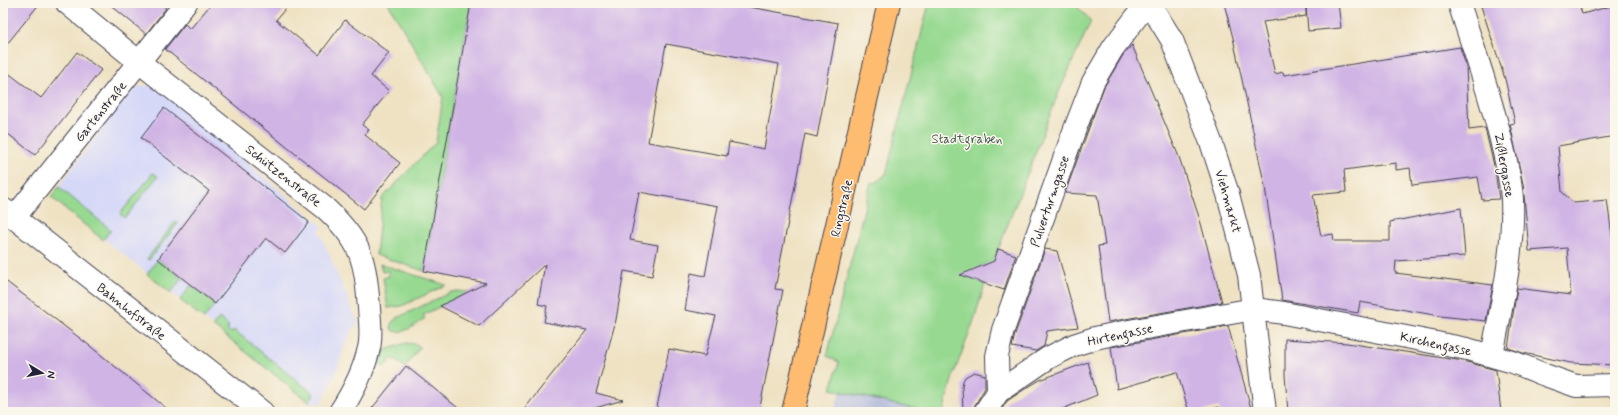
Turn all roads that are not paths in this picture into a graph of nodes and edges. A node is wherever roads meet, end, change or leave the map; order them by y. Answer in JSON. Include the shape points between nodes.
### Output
{"nodes":[{"id":1,"x":67,"y":3,"type":"edge"},
{"id":2,"x":186,"y":3,"type":"edge"},
{"id":3,"x":889,"y":3,"type":"edge"},
{"id":4,"x":1148,"y":3,"type":"edge"},
{"id":5,"x":1459,"y":3,"type":"edge"},
{"id":6,"x":139,"y":62,"type":"junction"},
{"id":7,"x":8,"y":214,"type":"edge"},
{"id":8,"x":1254,"y":309,"type":"junction"},
{"id":9,"x":1492,"y":355,"type":"junction"},
{"id":10,"x":1615,"y":385,"type":"edge"},
{"id":11,"x":998,"y":392,"type":"junction"},
{"id":12,"x":262,"y":412,"type":"edge"},
{"id":13,"x":340,"y":412,"type":"edge"},
{"id":14,"x":793,"y":412,"type":"edge"},
{"id":15,"x":985,"y":412,"type":"edge"},
{"id":16,"x":1265,"y":412,"type":"edge"}],
"edges":[{"from":1,"to":6,"type":"street","name":"Schützenstraße"},
{"from":2,"to":6,"type":"street","name":"Gartenstraße"},
{"from":3,"to":14,"type":"main road","name":"Ringstraße"},
{"from":4,"to":8,"type":"street","name":"Viehmarkt","via":[[1172,40],[1212,145],[1244,252]]},
{"from":4,"to":11,"type":"street","name":"Pulverturmgasse","via":[[1113,48],[1093,82],[1003,330],[998,356]]},
{"from":5,"to":9,"type":"street","name":"Zißlergasse","via":[[1495,115],[1512,198],[1510,250]]},
{"from":6,"to":7,"type":"street","name":"Gartenstraße"},
{"from":6,"to":13,"type":"street","name":"Schützenstraße","via":[[325,208],[342,223],[356,244],[364,266],[370,346],[355,388]]},
{"from":7,"to":12,"type":"street","name":"Bahnhofstraße"},
{"from":8,"to":9,"type":"street","name":"Kirchengasse"},
{"from":8,"to":11,"type":"street","name":"Hirtengasse","via":[[1123,332],[1074,345],[1048,358]]},
{"from":8,"to":16,"type":"street","name":"Viehmarkt"},
{"from":9,"to":10,"type":"street","name":"Kirchengasse","via":[[1576,386]]},
{"from":11,"to":15,"type":"street"}]}
